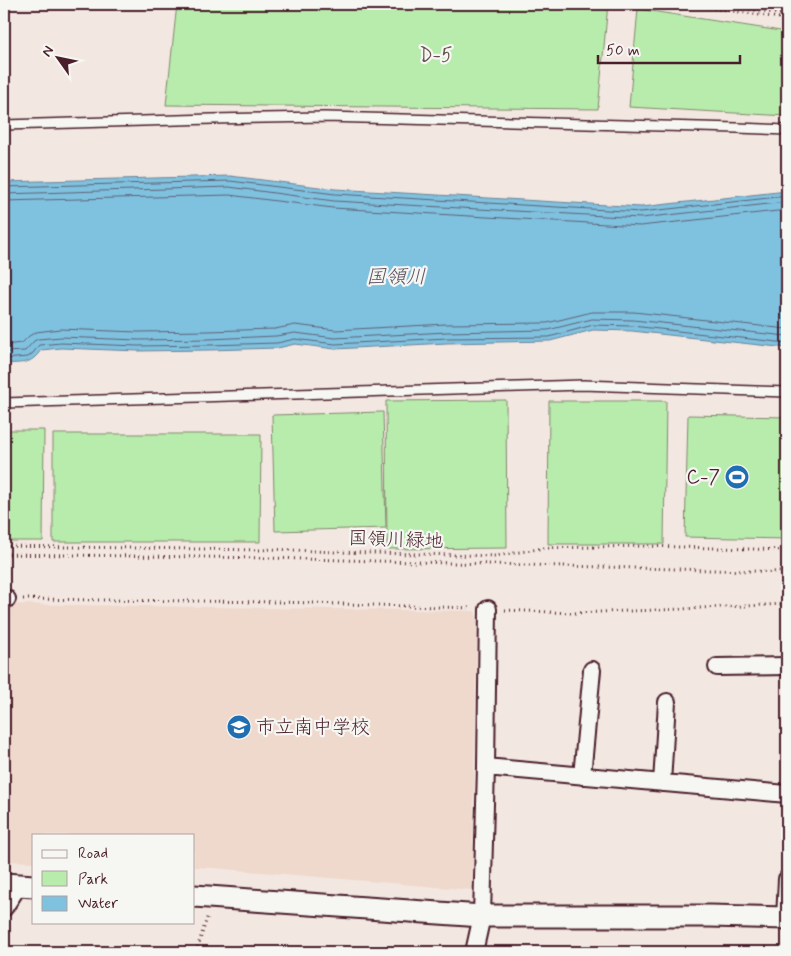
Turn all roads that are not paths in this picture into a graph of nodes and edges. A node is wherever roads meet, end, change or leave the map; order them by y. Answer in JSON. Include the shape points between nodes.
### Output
{"nodes":[{"id":1,"x":4,"y":125,"type":"edge"},
{"id":2,"x":787,"y":130,"type":"edge"},
{"id":3,"x":787,"y":392,"type":"edge"},
{"id":4,"x":4,"y":403,"type":"edge"},
{"id":5,"x":488,"y":609,"type":"road end"},
{"id":6,"x":787,"y":666,"type":"edge"},
{"id":7,"x":717,"y":667,"type":"dead end"},
{"id":8,"x":592,"y":670,"type":"dead end"},
{"id":9,"x":666,"y":702,"type":"dead end"},
{"id":10,"x":486,"y":767,"type":"junction"},
{"id":11,"x":582,"y":776,"type":"junction"},
{"id":12,"x":662,"y":783,"type":"junction"},
{"id":13,"x":787,"y":794,"type":"edge"},
{"id":14,"x":787,"y":879,"type":"edge"},
{"id":15,"x":19,"y":885,"type":"edge"},
{"id":16,"x":201,"y":897,"type":"edge"},
{"id":17,"x":4,"y":908,"type":"edge"},
{"id":18,"x":482,"y":916,"type":"junction"},
{"id":19,"x":786,"y":918,"type":"edge"},
{"id":20,"x":474,"y":952,"type":"edge"}],
"edges":[{"from":1,"to":2,"type":"lane","via":[[325,117]]},
{"from":3,"to":4,"type":"lane","via":[[583,385]]},
{"from":5,"to":10,"type":"street"},
{"from":6,"to":7,"type":"street"},
{"from":8,"to":11,"type":"street"},
{"from":9,"to":12,"type":"street"},
{"from":10,"to":11,"type":"street"},
{"from":10,"to":18,"type":"street"},
{"from":11,"to":12,"type":"street"},
{"from":12,"to":13,"type":"street"},
{"from":14,"to":19,"type":"street"},
{"from":15,"to":17,"type":"street"},
{"from":16,"to":18,"type":"street"},
{"from":18,"to":19,"type":"street"},
{"from":18,"to":20,"type":"street"}]}
